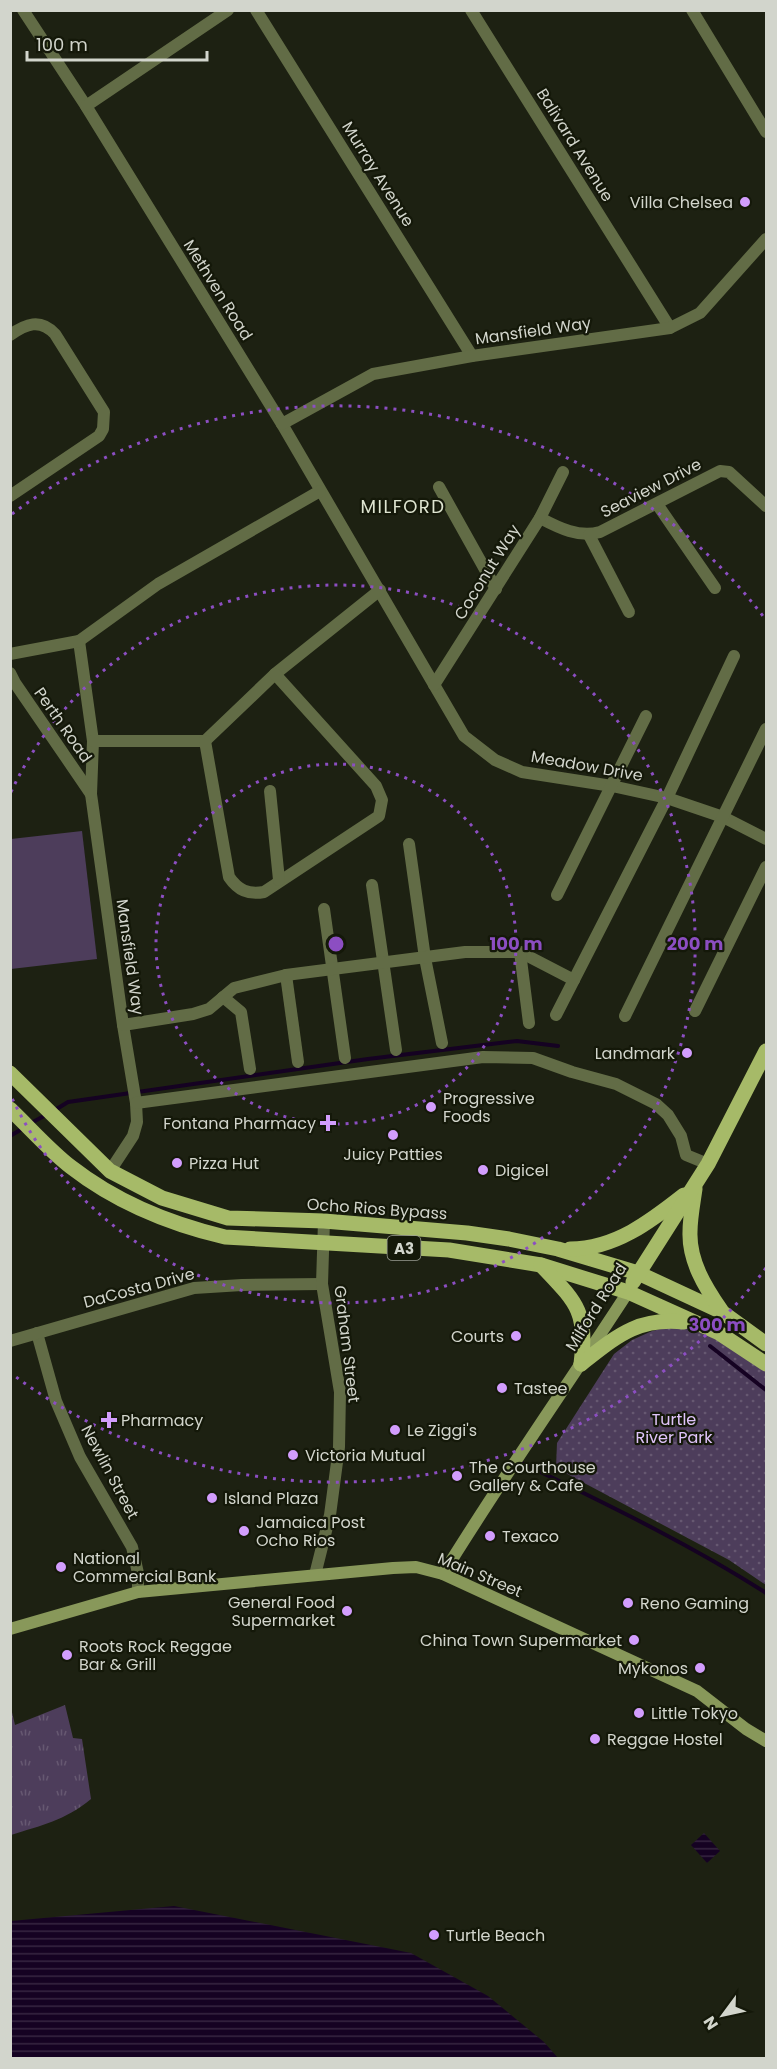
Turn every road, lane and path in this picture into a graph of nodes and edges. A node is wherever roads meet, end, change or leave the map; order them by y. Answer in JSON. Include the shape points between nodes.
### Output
{"nodes":[{"id":1,"x":23,"y":10,"type":"edge"},
{"id":2,"x":228,"y":10,"type":"edge"},
{"id":3,"x":256,"y":10,"type":"edge"},
{"id":4,"x":471,"y":10,"type":"edge"},
{"id":5,"x":692,"y":10,"type":"edge"},
{"id":6,"x":86,"y":106,"type":"junction"},
{"id":7,"x":766,"y":132,"type":"edge"},
{"id":8,"x":766,"y":239,"type":"edge"},
{"id":9,"x":670,"y":328,"type":"junction"},
{"id":10,"x":10,"y":335,"type":"edge"},
{"id":11,"x":472,"y":356,"type":"junction"},
{"id":12,"x":282,"y":424,"type":"junction"},
{"id":13,"x":563,"y":472,"type":"dead end"},
{"id":14,"x":439,"y":487,"type":"dead end"},
{"id":15,"x":320,"y":491,"type":"junction"},
{"id":16,"x":10,"y":496,"type":"edge"},
{"id":17,"x":657,"y":504,"type":"junction"},
{"id":18,"x":766,"y":506,"type":"edge"},
{"id":19,"x":540,"y":518,"type":"junction"},
{"id":20,"x":589,"y":535,"type":"junction"},
{"id":21,"x":715,"y":588,"type":"dead end"},
{"id":22,"x":496,"y":589,"type":"junction"},
{"id":23,"x":380,"y":590,"type":"junction"},
{"id":24,"x":629,"y":612,"type":"dead end"},
{"id":25,"x":79,"y":641,"type":"junction"},
{"id":26,"x":10,"y":654,"type":"edge"},
{"id":27,"x":734,"y":656,"type":"dead end"},
{"id":28,"x":275,"y":674,"type":"junction"},
{"id":29,"x":12,"y":681,"type":"edge"},
{"id":30,"x":434,"y":686,"type":"junction"},
{"id":31,"x":646,"y":716,"type":"dead end"},
{"id":32,"x":766,"y":729,"type":"edge"},
{"id":33,"x":93,"y":741,"type":"junction"},
{"id":34,"x":206,"y":741,"type":"junction"},
{"id":35,"x":612,"y":786,"type":"junction"},
{"id":36,"x":270,"y":791,"type":"dead end"},
{"id":37,"x":91,"y":794,"type":"junction"},
{"id":38,"x":667,"y":798,"type":"junction"},
{"id":39,"x":723,"y":817,"type":"junction"},
{"id":40,"x":766,"y":839,"type":"edge"},
{"id":41,"x":409,"y":844,"type":"dead end"},
{"id":42,"x":766,"y":867,"type":"edge"},
{"id":43,"x":279,"y":880,"type":"junction"},
{"id":44,"x":372,"y":885,"type":"dead end"},
{"id":45,"x":557,"y":895,"type":"dead end"},
{"id":46,"x":324,"y":909,"type":"dead end"},
{"id":47,"x":520,"y":952,"type":"junction"},
{"id":48,"x":425,"y":958,"type":"junction"},
{"id":49,"x":383,"y":963,"type":"junction"},
{"id":50,"x":334,"y":969,"type":"junction"},
{"id":51,"x":286,"y":975,"type":"junction"},
{"id":52,"x":574,"y":980,"type":"junction"},
{"id":53,"x":223,"y":997,"type":"junction"},
{"id":54,"x":695,"y":1011,"type":"dead end"},
{"id":55,"x":556,"y":1015,"type":"dead end"},
{"id":56,"x":625,"y":1016,"type":"dead end"},
{"id":57,"x":530,"y":1023,"type":"dead end"},
{"id":58,"x":123,"y":1025,"type":"junction"},
{"id":59,"x":442,"y":1043,"type":"dead end"},
{"id":60,"x":396,"y":1050,"type":"dead end"},
{"id":61,"x":766,"y":1051,"type":"edge"},
{"id":62,"x":345,"y":1058,"type":"dead end"},
{"id":63,"x":298,"y":1062,"type":"dead end"},
{"id":64,"x":250,"y":1069,"type":"dead end"},
{"id":65,"x":10,"y":1073,"type":"edge"},
{"id":66,"x":135,"y":1098,"type":"junction"},
{"id":67,"x":11,"y":1110,"type":"edge"},
{"id":68,"x":708,"y":1164,"type":"junction"},
{"id":69,"x":110,"y":1171,"type":"junction"},
{"id":70,"x":695,"y":1186,"type":"junction"},
{"id":71,"x":324,"y":1221,"type":"junction"},
{"id":72,"x":323,"y":1243,"type":"junction"},
{"id":73,"x":558,"y":1249,"type":"junction"},
{"id":74,"x":541,"y":1265,"type":"junction"},
{"id":75,"x":638,"y":1273,"type":"junction"},
{"id":76,"x":322,"y":1284,"type":"junction"},
{"id":77,"x":628,"y":1292,"type":"junction"},
{"id":78,"x":722,"y":1312,"type":"junction"},
{"id":79,"x":37,"y":1333,"type":"junction"},
{"id":80,"x":719,"y":1333,"type":"junction"},
{"id":81,"x":10,"y":1341,"type":"edge"},
{"id":82,"x":766,"y":1344,"type":"edge"},
{"id":83,"x":581,"y":1364,"type":"junction"},
{"id":84,"x":766,"y":1364,"type":"edge"},
{"id":85,"x":443,"y":1574,"type":"junction"},
{"id":86,"x":315,"y":1575,"type":"junction"},
{"id":87,"x":138,"y":1592,"type":"junction"},
{"id":88,"x":10,"y":1629,"type":"edge"},
{"id":89,"x":766,"y":1741,"type":"edge"}],
"edges":[{"from":1,"to":6,"type":"street","name":"Methven Road"},
{"from":2,"to":6,"type":"street"},
{"from":3,"to":11,"type":"street","name":"Murray Avenue"},
{"from":4,"to":9,"type":"street","name":"Balivard Avenue"},
{"from":5,"to":7,"type":"street"},
{"from":6,"to":12,"type":"street","name":"Methven Road"},
{"from":8,"to":9,"type":"street","name":"Mansfield Way","via":[[700,313]]},
{"from":9,"to":11,"type":"street","name":"Mansfield Way"},
{"from":10,"to":16,"type":"street","via":[[34,323],[49,328],[104,412],[105,421],[92,442]]},
{"from":11,"to":12,"type":"street","name":"Mansfield Way","via":[[373,374]]},
{"from":12,"to":15,"type":"street","name":"Methven Road"},
{"from":13,"to":19,"type":"street","name":"Coconut Way"},
{"from":14,"to":22,"type":"street"},
{"from":15,"to":23,"type":"street","name":"Methven Road"},
{"from":15,"to":25,"type":"street","via":[[158,584]]},
{"from":17,"to":18,"type":"street","name":"Seaview Drive","via":[[720,471],[729,472]]},
{"from":17,"to":20,"type":"street","name":"Seaview Drive"},
{"from":17,"to":21,"type":"street"},
{"from":19,"to":20,"type":"street","name":"Seaview Drive","via":[[562,529]]},
{"from":19,"to":22,"type":"street","name":"Coconut Way"},
{"from":20,"to":24,"type":"street"},
{"from":22,"to":30,"type":"street","name":"Coconut Way"},
{"from":23,"to":28,"type":"street"},
{"from":23,"to":30,"type":"street","name":"Meadow Drive"},
{"from":25,"to":26,"type":"street"},
{"from":25,"to":33,"type":"street","name":"Mansfield Way"},
{"from":27,"to":38,"type":"street"},
{"from":28,"to":34,"type":"street"},
{"from":28,"to":43,"type":"street","via":[[376,786],[382,800],[379,816]]},
{"from":29,"to":37,"type":"street","name":"Perth Road"},
{"from":30,"to":35,"type":"street","name":"Meadow Drive","via":[[464,736],[495,760],[522,772]]},
{"from":31,"to":35,"type":"street"},
{"from":32,"to":39,"type":"street"},
{"from":33,"to":34,"type":"street"},
{"from":33,"to":37,"type":"street","name":"Mansfield Way"},
{"from":34,"to":43,"type":"street","via":[[229,877],[240,889],[256,893],[264,892]]},
{"from":35,"to":38,"type":"street","name":"Meadow Drive"},
{"from":35,"to":45,"type":"street"},
{"from":36,"to":43,"type":"street"},
{"from":37,"to":58,"type":"street","name":"Mansfield Way"},
{"from":38,"to":39,"type":"street","name":"Meadow Drive"},
{"from":38,"to":52,"type":"street"},
{"from":39,"to":40,"type":"street","name":"Meadow Drive"},
{"from":39,"to":56,"type":"street"},
{"from":41,"to":48,"type":"street"},
{"from":42,"to":54,"type":"street"},
{"from":44,"to":49,"type":"street"},
{"from":46,"to":50,"type":"street"},
{"from":47,"to":48,"type":"street","via":[[465,952]]},
{"from":47,"to":52,"type":"street"},
{"from":47,"to":57,"type":"street"},
{"from":48,"to":49,"type":"street"},
{"from":48,"to":59,"type":"street"},
{"from":49,"to":50,"type":"street"},
{"from":49,"to":60,"type":"street"},
{"from":50,"to":51,"type":"street"},
{"from":50,"to":62,"type":"street"},
{"from":51,"to":53,"type":"street","via":[[234,988]]},
{"from":51,"to":63,"type":"street"},
{"from":52,"to":55,"type":"street"},
{"from":53,"to":58,"type":"street","via":[[209,1009],[193,1014]]},
{"from":53,"to":64,"type":"street","via":[[241,1012]]},
{"from":58,"to":66,"type":"street","name":"Mansfield Way"},
{"from":61,"to":68,"type":"main road","name":"Milford Road"},
{"from":65,"to":69,"type":"main road","name":"Ocho Rios Bypass","number":"A3"},
{"from":66,"to":68,"type":"street","via":[[483,1057],[533,1058],[616,1084],[656,1104],[681,1136],[686,1155]]},
{"from":66,"to":69,"type":"street","name":"Mansfield Way","via":[[137,1122],[133,1136]]},
{"from":67,"to":72,"type":"main road","number":"A3","via":[[70,1166],[157,1217],[225,1237]]},
{"from":68,"to":70,"type":"main road","name":"Milford Road"},
{"from":69,"to":71,"type":"main road","name":"Ocho Rios Bypass","number":"A3","via":[[162,1198],[228,1218]]},
{"from":70,"to":73,"type":"main road","via":[[630,1233],[585,1249]]},
{"from":70,"to":75,"type":"main road","name":"Milford Road"},
{"from":70,"to":78,"type":"main road","via":[[689,1233],[693,1260]]},
{"from":71,"to":72,"type":"street","name":"Graham Street"},
{"from":71,"to":73,"type":"main road","name":"Ocho Rios Bypass","number":"A3","via":[[467,1233]]},
{"from":72,"to":74,"type":"main road","number":"A3","via":[[449,1250]]},
{"from":72,"to":76,"type":"street","name":"Graham Street"},
{"from":73,"to":75,"type":"main road","name":"Ocho Rios Bypass","number":"A3"},
{"from":74,"to":77,"type":"main road","number":"A3"},
{"from":74,"to":83,"type":"main road","via":[[572,1297],[581,1319]]},
{"from":75,"to":77,"type":"main road","name":"Milford Road"},
{"from":75,"to":78,"type":"main road","name":"Ocho Rios Bypass","number":"A3"},
{"from":76,"to":79,"type":"street","name":"DaCosta Drive","via":[[194,1288]]},
{"from":76,"to":86,"type":"street","name":"Graham Street","via":[[340,1392],[339,1447],[330,1515]]},
{"from":77,"to":80,"type":"main road","number":"A3"},
{"from":77,"to":83,"type":"street","name":"Milford Road"},
{"from":78,"to":82,"type":"main road","name":"Ocho Rios Bypass","number":"A3"},
{"from":79,"to":81,"type":"street"},
{"from":79,"to":87,"type":"street","name":"Newlin Street","via":[[56,1401],[80,1457],[132,1547]]},
{"from":80,"to":83,"type":"main road","via":[[692,1323],[664,1320],[641,1324]]},
{"from":80,"to":84,"type":"main road","number":"A3"},
{"from":83,"to":85,"type":"street","name":"Milford Road","via":[[490,1497]]},
{"from":85,"to":86,"type":"street","name":"Main Street","via":[[416,1567]]},
{"from":85,"to":89,"type":"street","name":"Main Street","via":[[697,1691]]},
{"from":86,"to":87,"type":"street","name":"Main Street"},
{"from":87,"to":88,"type":"street","name":"Main Street"}]}
